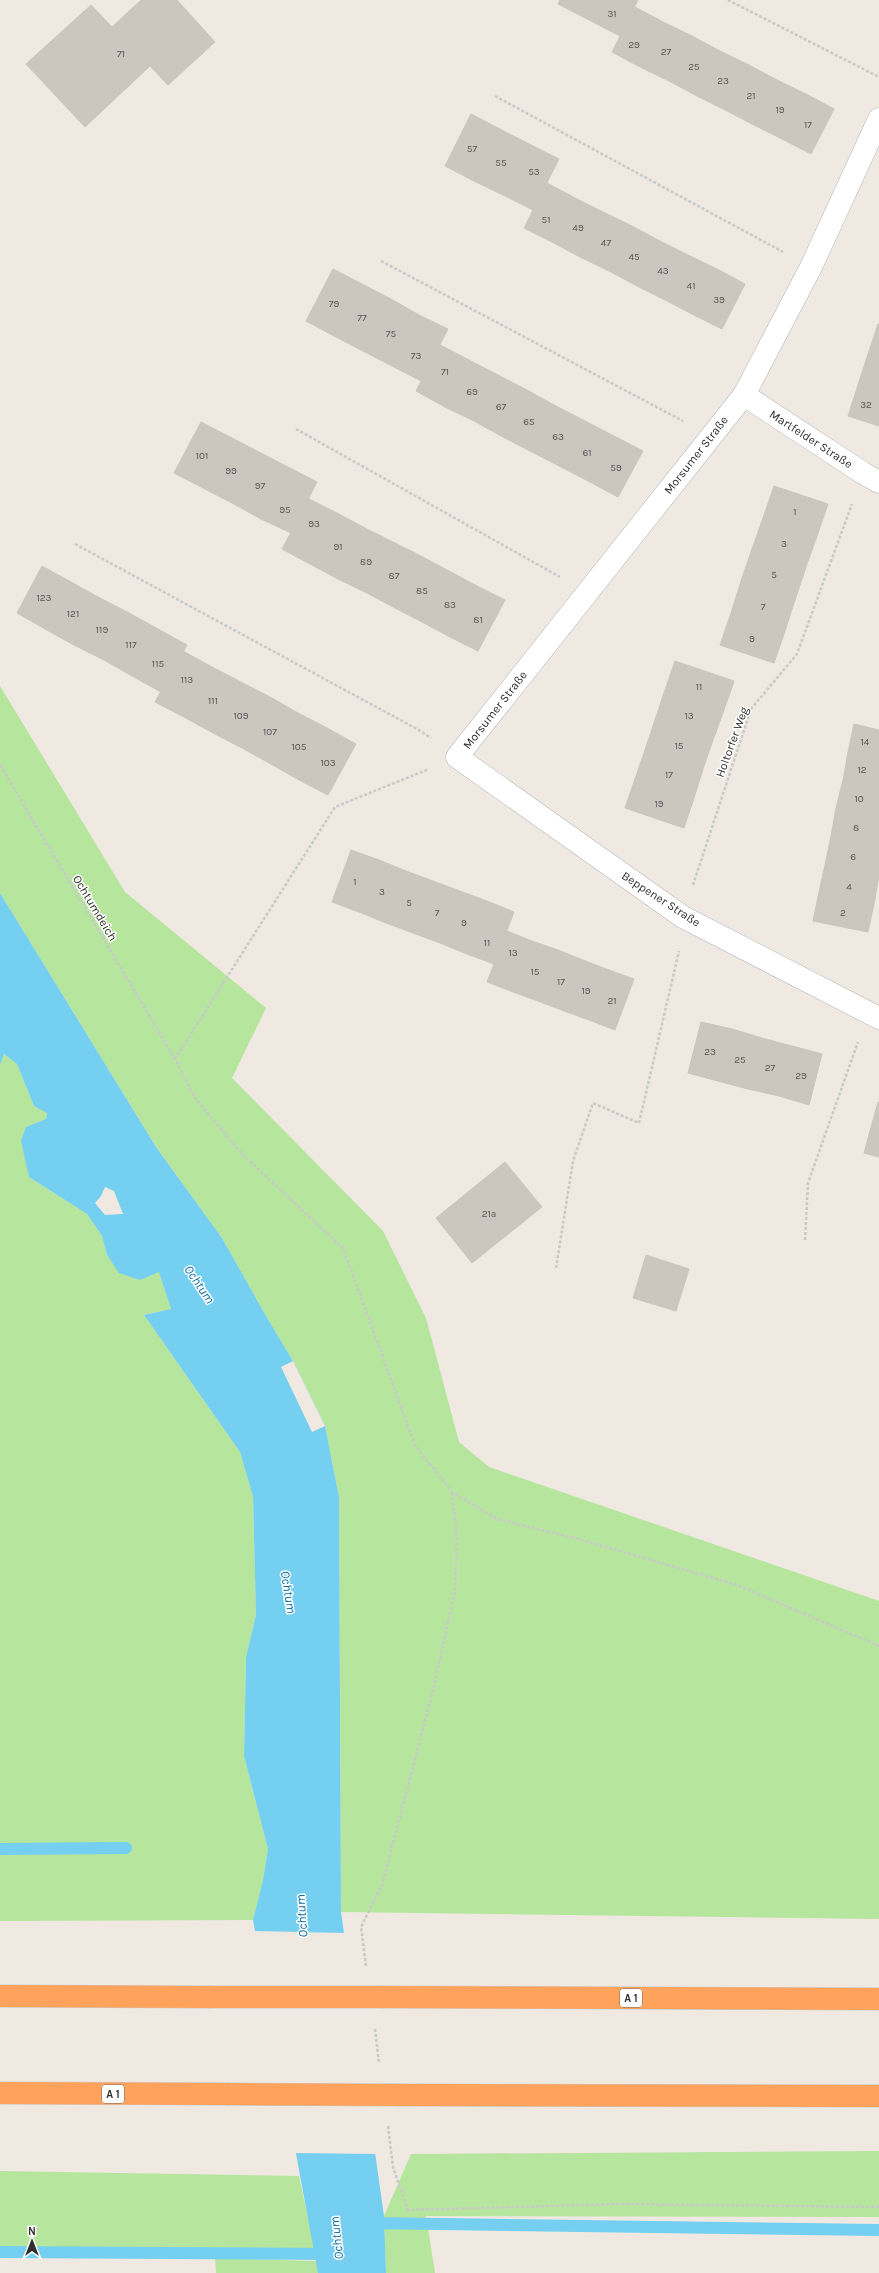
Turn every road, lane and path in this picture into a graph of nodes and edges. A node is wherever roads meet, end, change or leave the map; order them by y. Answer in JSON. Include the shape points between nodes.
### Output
{"nodes":[{"id":1,"x":728,"y":0,"type":"edge"},
{"id":2,"x":879,"y":77,"type":"edge"},
{"id":3,"x":495,"y":96,"type":"dead end"},
{"id":4,"x":879,"y":119,"type":"edge"},
{"id":5,"x":381,"y":261,"type":"dead end"},
{"id":6,"x":811,"y":267,"type":"junction"},
{"id":7,"x":744,"y":395,"type":"junction"},
{"id":8,"x":296,"y":429,"type":"dead end"},
{"id":9,"x":711,"y":436,"type":"junction"},
{"id":10,"x":871,"y":478,"type":"edge"},
{"id":11,"x":75,"y":544,"type":"dead end"},
{"id":12,"x":584,"y":598,"type":"junction"},
{"id":13,"x":457,"y":757,"type":"junction"},
{"id":14,"x":0,"y":765,"type":"edge"},
{"id":15,"x":683,"y":917,"type":"junction"},
{"id":16,"x":874,"y":1015,"type":"edge"},
{"id":17,"x":175,"y":1059,"type":"junction"},
{"id":18,"x":805,"y":1240,"type":"dead end"},
{"id":19,"x":556,"y":1268,"type":"dead end"},
{"id":20,"x":452,"y":1492,"type":"junction"},
{"id":21,"x":879,"y":1646,"type":"edge"},
{"id":22,"x":367,"y":1973,"type":"dead end"},
{"id":23,"x":0,"y":1996,"type":"edge"},
{"id":24,"x":879,"y":1999,"type":"edge"},
{"id":25,"x":374,"y":2028,"type":"dead end"},
{"id":26,"x":380,"y":2066,"type":"dead end"},
{"id":27,"x":0,"y":2093,"type":"edge"},
{"id":28,"x":879,"y":2096,"type":"edge"},
{"id":29,"x":387,"y":2121,"type":"dead end"},
{"id":30,"x":879,"y":2207,"type":"edge"}],
"edges":[{"from":1,"to":2,"type":"path"},
{"from":3,"to":6,"type":"path"},
{"from":4,"to":6,"type":"street","name":"Morsumer Straße"},
{"from":5,"to":9,"type":"path"},
{"from":6,"to":7,"type":"street","name":"Morsumer Straße"},
{"from":7,"to":9,"type":"street","name":"Morsumer Straße"},
{"from":7,"to":10,"type":"street","name":"Martfelder Straße"},
{"from":8,"to":12,"type":"path","via":[[555,573]]},
{"from":9,"to":12,"type":"street","name":"Morsumer Straße"},
{"from":10,"to":15,"type":"path","name":"Holtorfer Weg","via":[[797,654],[752,709]]},
{"from":11,"to":13,"type":"path","via":[[417,729]]},
{"from":12,"to":13,"type":"street","name":"Morsumer Straße"},
{"from":13,"to":15,"type":"street","name":"Beppener Straße"},
{"from":13,"to":17,"type":"path","via":[[335,808]]},
{"from":14,"to":17,"type":"path","name":"Ochtumdeich"},
{"from":15,"to":16,"type":"street","name":"Beppener Straße"},
{"from":15,"to":19,"type":"path","name":"Holtorfer Weg","via":[[679,948],[639,1123],[593,1103],[573,1161]]},
{"from":16,"to":18,"type":"path","via":[[808,1183]]},
{"from":17,"to":20,"type":"path","name":"Ochtumdeich","via":[[196,1098],[243,1155],[343,1248],[415,1445]]},
{"from":20,"to":21,"type":"path","via":[[497,1519],[582,1540],[737,1586]]},
{"from":20,"to":22,"type":"path","via":[[457,1540],[455,1591],[432,1694],[382,1885],[361,1926]]},
{"from":23,"to":24,"type":"highway","number":"A 1","bridge":true},
{"from":25,"to":26,"type":"path"},
{"from":27,"to":28,"type":"highway","number":"A 1","bridge":true},
{"from":29,"to":30,"type":"path","via":[[393,2167],[408,2210],[620,2204]]}]}
